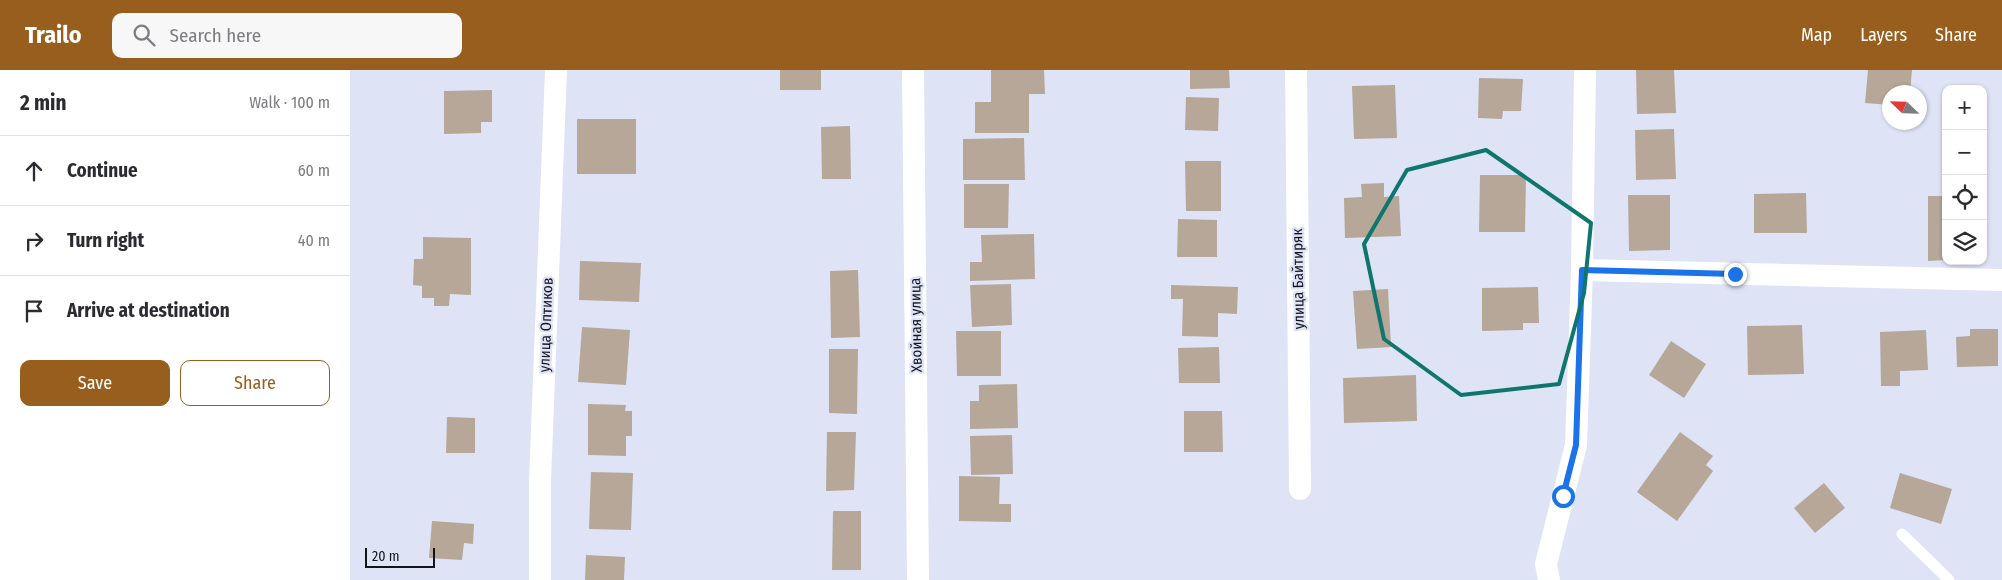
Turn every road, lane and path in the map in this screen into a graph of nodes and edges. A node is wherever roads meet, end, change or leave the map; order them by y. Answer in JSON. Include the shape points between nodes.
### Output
{"nodes":[{"id":1,"x":556,"y":70,"type":"edge"},
{"id":2,"x":913,"y":70,"type":"edge"},
{"id":3,"x":1296,"y":70,"type":"edge"},
{"id":4,"x":1585,"y":70,"type":"edge"},
{"id":5,"x":1582,"y":270,"type":"junction"},
{"id":6,"x":2002,"y":280,"type":"edge"},
{"id":7,"x":1300,"y":488,"type":"dead end"},
{"id":8,"x":1902,"y":534,"type":"dead end"},
{"id":9,"x":540,"y":580,"type":"edge"},
{"id":10,"x":918,"y":580,"type":"edge"},
{"id":11,"x":1549,"y":580,"type":"edge"},
{"id":12,"x":1950,"y":580,"type":"edge"}],
"edges":[{"from":1,"to":9,"type":"street","name":"улица Оптиков","via":[[540,481]]},
{"from":2,"to":10,"type":"street","name":"Хвойная улица"},
{"from":3,"to":7,"type":"street","name":"улица Байтиряк"},
{"from":4,"to":5,"type":"street"},
{"from":5,"to":6,"type":"street"},
{"from":5,"to":11,"type":"street","via":[[1576,445],[1546,564]]},
{"from":8,"to":12,"type":"lane"}]}
